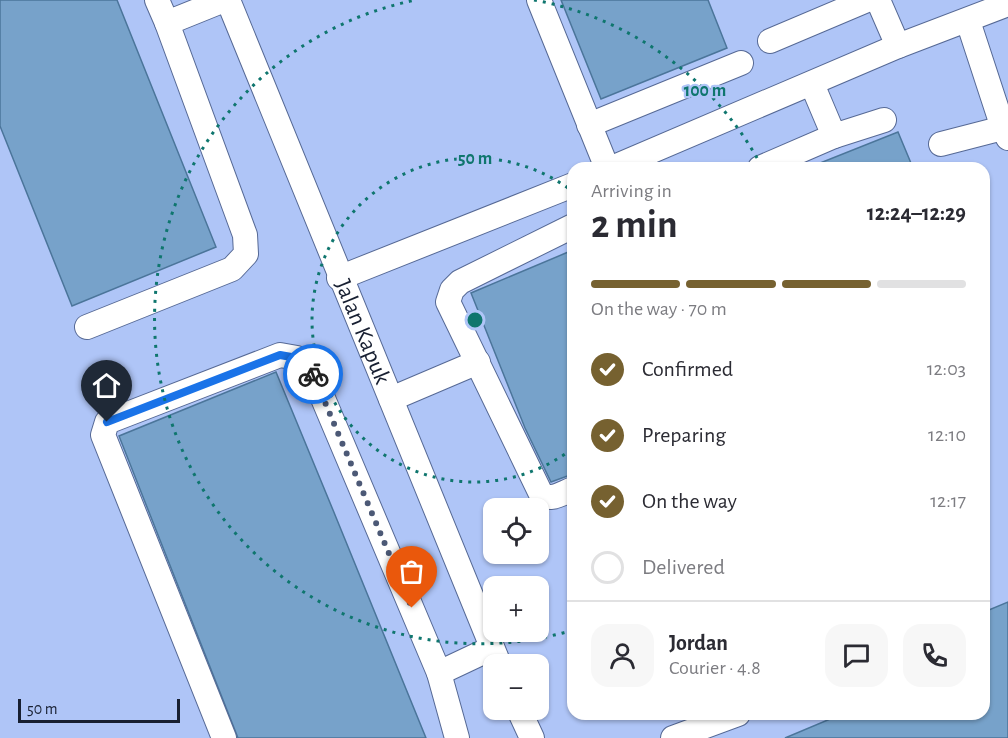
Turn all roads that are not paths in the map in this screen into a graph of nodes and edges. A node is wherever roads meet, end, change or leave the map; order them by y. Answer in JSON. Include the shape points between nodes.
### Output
{"nodes":[{"id":1,"x":157,"y":0,"type":"edge"},
{"id":2,"x":226,"y":0,"type":"edge"},
{"id":3,"x":539,"y":0,"type":"edge"},
{"id":4,"x":867,"y":0,"type":"edge"},
{"id":5,"x":878,"y":0,"type":"edge"},
{"id":6,"x":1008,"y":4,"type":"edge"},
{"id":7,"x":968,"y":21,"type":"junction"},
{"id":8,"x":167,"y":23,"type":"junction"},
{"id":9,"x":770,"y":41,"type":"dead end"},
{"id":10,"x":898,"y":46,"type":"junction"},
{"id":11,"x":741,"y":63,"type":"dead end"},
{"id":12,"x":812,"y":84,"type":"junction"},
{"id":13,"x":884,"y":120,"type":"dead end"},
{"id":14,"x":589,"y":125,"type":"junction"},
{"id":15,"x":1006,"y":133,"type":"edge"},
{"id":16,"x":834,"y":136,"type":"junction"},
{"id":17,"x":941,"y":144,"type":"dead end"},
{"id":18,"x":604,"y":162,"type":"edge"},
{"id":19,"x":626,"y":162,"type":"edge"},
{"id":20,"x":774,"y":162,"type":"edge"},
{"id":21,"x":567,"y":187,"type":"edge"},
{"id":22,"x":567,"y":229,"type":"edge"},
{"id":23,"x":339,"y":278,"type":"junction"},
{"id":24,"x":87,"y":327,"type":"dead end"},
{"id":25,"x":478,"y":362,"type":"junction"},
{"id":26,"x":391,"y":399,"type":"junction"},
{"id":27,"x":567,"y":491,"type":"edge"},
{"id":28,"x":494,"y":654,"type":"edge"},
{"id":29,"x":483,"y":660,"type":"edge"},
{"id":30,"x":439,"y":673,"type":"junction"},
{"id":31,"x":524,"y":720,"type":"edge"},
{"id":32,"x":722,"y":720,"type":"edge"},
{"id":33,"x":224,"y":738,"type":"edge"},
{"id":34,"x":457,"y":738,"type":"edge"},
{"id":35,"x":532,"y":738,"type":"edge"},
{"id":36,"x":674,"y":738,"type":"edge"}],
"edges":[{"from":1,"to":8,"type":"lane"},
{"from":2,"to":8,"type":"lane"},
{"from":2,"to":23,"type":"lane","name":"Jalan Kapuk"},
{"from":3,"to":14,"type":"lane"},
{"from":4,"to":9,"type":"lane"},
{"from":5,"to":10,"type":"lane"},
{"from":6,"to":7,"type":"lane"},
{"from":7,"to":10,"type":"lane"},
{"from":7,"to":15,"type":"lane"},
{"from":8,"to":24,"type":"lane","via":[[245,235],[246,254],[232,269]]},
{"from":10,"to":12,"type":"lane"},
{"from":11,"to":14,"type":"lane"},
{"from":12,"to":16,"type":"lane"},
{"from":12,"to":19,"type":"lane"},
{"from":13,"to":16,"type":"lane"},
{"from":14,"to":18,"type":"lane"},
{"from":15,"to":17,"type":"lane"},
{"from":16,"to":20,"type":"lane"},
{"from":21,"to":23,"type":"lane"},
{"from":22,"to":25,"type":"lane","via":[[460,282],[452,290],[448,302]]},
{"from":23,"to":26,"type":"lane","name":"Jalan Kapuk"},
{"from":25,"to":26,"type":"lane"},
{"from":25,"to":27,"type":"lane","via":[[540,492],[550,498]]},
{"from":26,"to":28,"type":"lane","name":"Jalan Kapuk"},
{"from":29,"to":30,"type":"lane"},
{"from":30,"to":33,"type":"lane","via":[[311,369],[297,358],[280,355],[107,422],[103,435]]},
{"from":30,"to":34,"type":"lane"},
{"from":31,"to":35,"type":"lane"},
{"from":32,"to":36,"type":"lane"}]}
